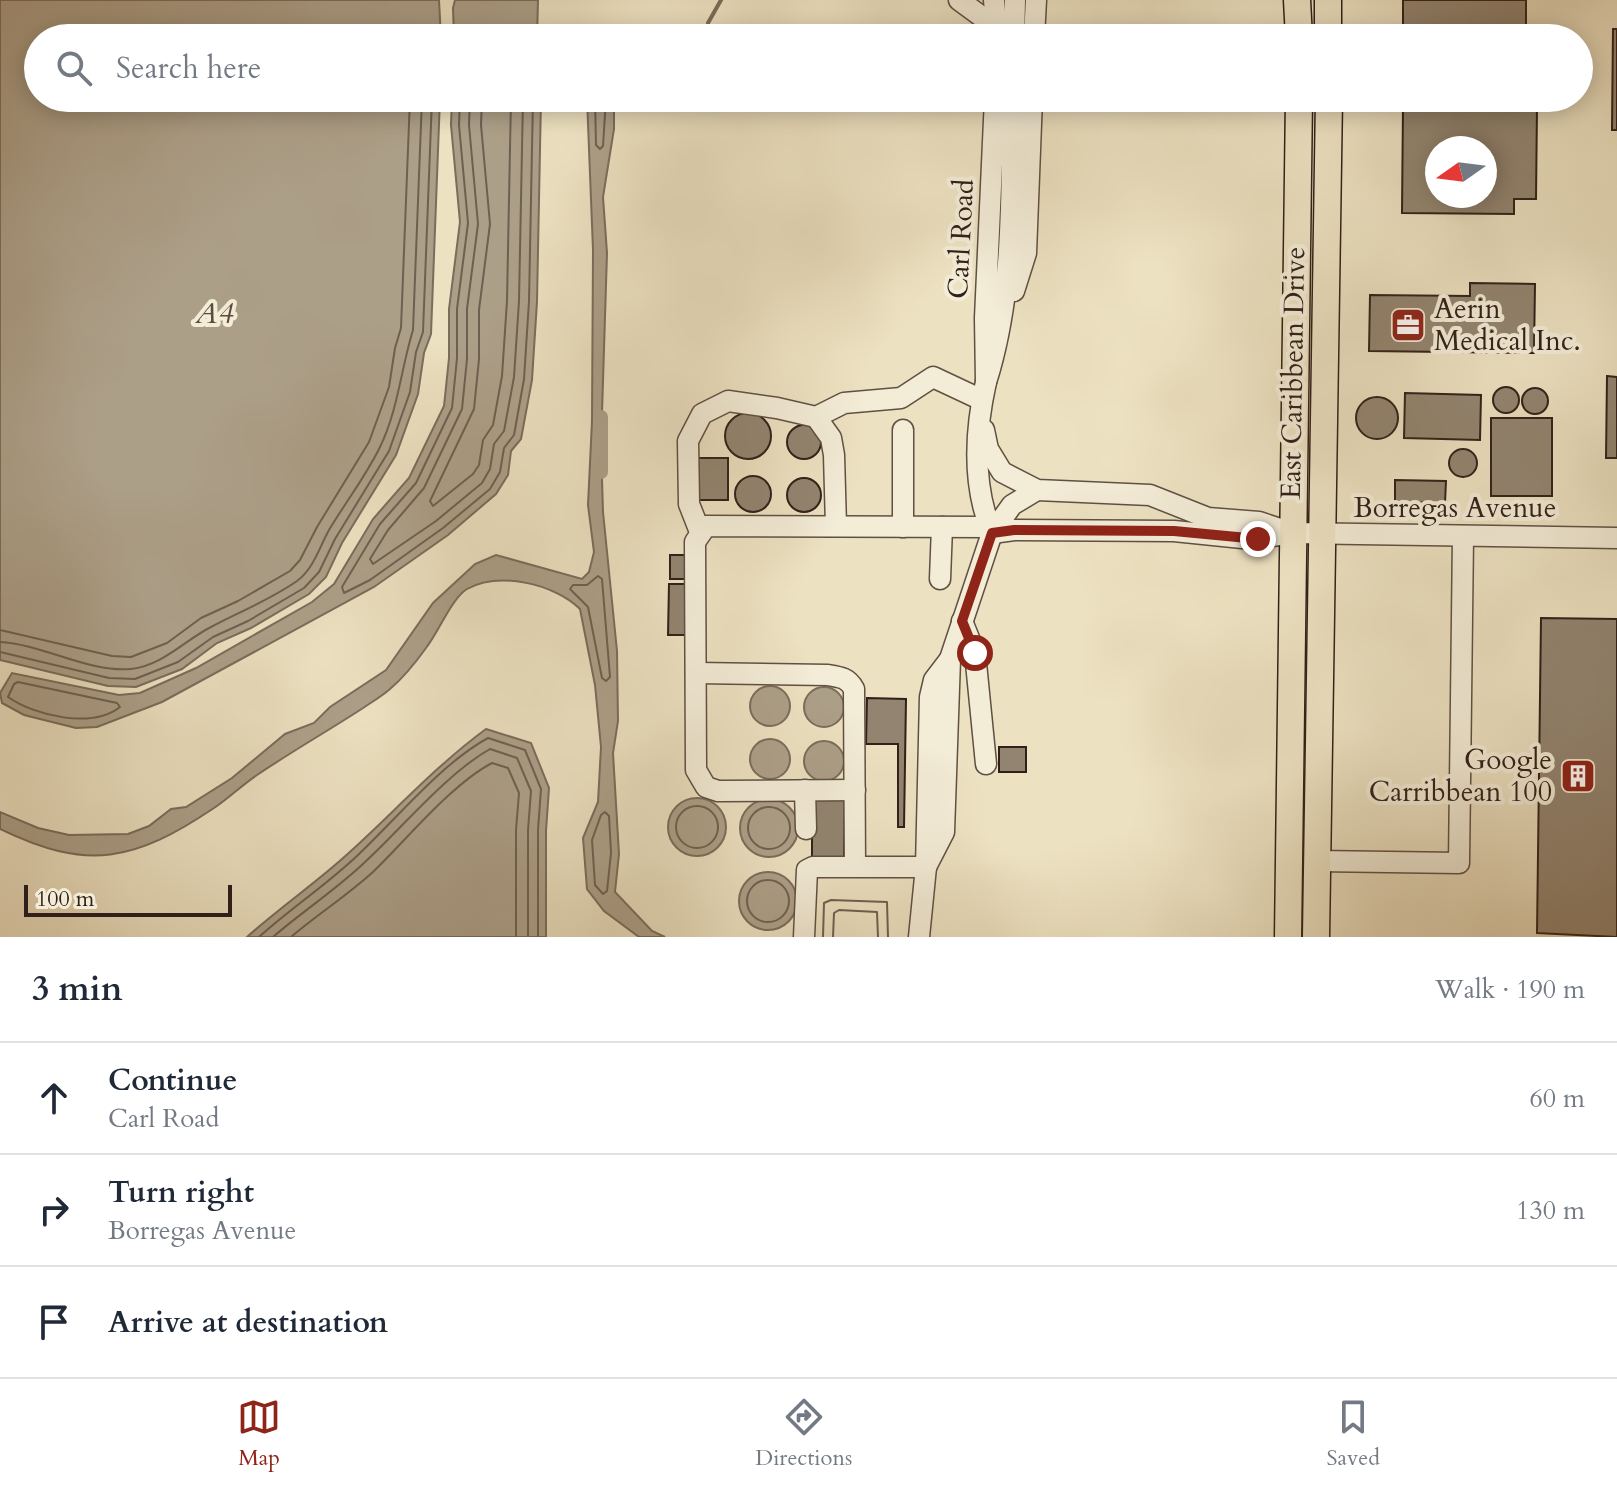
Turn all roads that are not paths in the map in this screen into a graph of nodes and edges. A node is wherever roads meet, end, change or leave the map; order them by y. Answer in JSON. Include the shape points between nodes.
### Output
{"nodes":[{"id":1,"x":959,"y":0,"type":"edge"},
{"id":2,"x":994,"y":0,"type":"edge"},
{"id":3,"x":1015,"y":0,"type":"edge"},
{"id":4,"x":1036,"y":0,"type":"edge"},
{"id":5,"x":1297,"y":0,"type":"edge"},
{"id":6,"x":1328,"y":0,"type":"edge"},
{"id":7,"x":989,"y":24,"type":"edge"},
{"id":8,"x":1000,"y":24,"type":"edge"},
{"id":9,"x":1007,"y":24,"type":"edge"},
{"id":10,"x":1035,"y":24,"type":"edge"},
{"id":11,"x":1298,"y":24,"type":"edge"},
{"id":12,"x":1328,"y":24,"type":"edge"},
{"id":13,"x":994,"y":112,"type":"edge"},
{"id":14,"x":1013,"y":112,"type":"edge"},
{"id":15,"x":1031,"y":112,"type":"edge"},
{"id":16,"x":1299,"y":112,"type":"edge"},
{"id":17,"x":1329,"y":112,"type":"edge"},
{"id":18,"x":1001,"y":321,"type":"junction"},
{"id":19,"x":983,"y":397,"type":"junction"},
{"id":20,"x":816,"y":417,"type":"junction"},
{"id":21,"x":903,"y":430,"type":"dead end"},
{"id":22,"x":1037,"y":490,"type":"junction"},
{"id":23,"x":836,"y":526,"type":"junction"},
{"id":24,"x":903,"y":527,"type":"junction"},
{"id":25,"x":942,"y":527,"type":"junction"},
{"id":26,"x":991,"y":530,"type":"junction"},
{"id":27,"x":700,"y":532,"type":"junction"},
{"id":28,"x":1293,"y":533,"type":"junction"},
{"id":29,"x":1321,"y":534,"type":"junction"},
{"id":30,"x":1463,"y":536,"type":"junction"},
{"id":31,"x":1617,"y":538,"type":"edge"},
{"id":32,"x":940,"y":579,"type":"dead end"},
{"id":33,"x":962,"y":621,"type":"junction"},
{"id":34,"x":696,"y":673,"type":"junction"},
{"id":35,"x":986,"y":764,"type":"dead end"},
{"id":36,"x":805,"y":790,"type":"junction"},
{"id":37,"x":855,"y":790,"type":"junction"},
{"id":38,"x":806,"y":829,"type":"dead end"},
{"id":39,"x":1317,"y":861,"type":"junction"},
{"id":40,"x":855,"y":866,"type":"junction"},
{"id":41,"x":926,"y":867,"type":"junction"},
{"id":42,"x":804,"y":937,"type":"edge"},
{"id":43,"x":919,"y":937,"type":"edge"},
{"id":44,"x":1288,"y":937,"type":"edge"},
{"id":45,"x":1316,"y":937,"type":"edge"}],
"edges":[{"from":1,"to":7,"type":"street"},
{"from":2,"to":8,"type":"street"},
{"from":3,"to":9,"type":"street"},
{"from":4,"to":10,"type":"street"},
{"from":5,"to":11,"type":"main road"},
{"from":6,"to":12,"type":"main road"},
{"from":13,"to":19,"type":"street","name":"Carl Road"},
{"from":14,"to":18,"type":"street","name":"Carl Road","via":[[1007,290]]},
{"from":15,"to":18,"type":"street","name":"Carl Road","via":[[1026,253]]},
{"from":16,"to":28,"type":"main road","name":"East Caribbean Drive"},
{"from":17,"to":29,"type":"main road","name":"East Caribbean Drive"},
{"from":18,"to":19,"type":"street","name":"Carl Road"},
{"from":19,"to":20,"type":"street","via":[[933,377],[901,398],[844,403]]},
{"from":19,"to":22,"type":"street","name":"Borregas Avenue","via":[[988,449],[1002,472]]},
{"from":19,"to":26,"type":"street","name":"Carl Road","via":[[976,448]]},
{"from":20,"to":23,"type":"street","via":[[831,438]]},
{"from":20,"to":27,"type":"street","via":[[728,401],[702,414],[688,441],[689,504]]},
{"from":21,"to":24,"type":"street"},
{"from":22,"to":26,"type":"street","via":[[1012,505]]},
{"from":22,"to":28,"type":"street","name":"Borregas Avenue","via":[[1150,495],[1208,518],[1259,522]]},
{"from":23,"to":24,"type":"street","name":"Borregas Avenue"},
{"from":23,"to":27,"type":"street","name":"Borregas Avenue","via":[[706,526]]},
{"from":24,"to":25,"type":"street","name":"Borregas Avenue"},
{"from":25,"to":26,"type":"street","name":"Borregas Avenue"},
{"from":25,"to":32,"type":"street"},
{"from":26,"to":28,"type":"street","name":"Borregas Avenue","via":[[1174,531],[1252,539]]},
{"from":26,"to":33,"type":"street"},
{"from":27,"to":34,"type":"street","via":[[695,542]]},
{"from":28,"to":29,"type":"street","name":"Borregas Avenue"},
{"from":28,"to":44,"type":"main road","name":"East Caribbean Drive"},
{"from":29,"to":30,"type":"street","name":"Borregas Avenue"},
{"from":29,"to":39,"type":"main road","name":"East Caribbean Drive"},
{"from":30,"to":31,"type":"street","name":"Borregas Avenue"},
{"from":30,"to":39,"type":"street","via":[[1459,863]]},
{"from":33,"to":35,"type":"street","via":[[975,653]]},
{"from":33,"to":41,"type":"street","via":[[930,697]]},
{"from":34,"to":36,"type":"street","via":[[696,770],[706,787]]},
{"from":34,"to":37,"type":"street","via":[[828,675],[850,682]]},
{"from":36,"to":37,"type":"street"},
{"from":36,"to":38,"type":"street"},
{"from":37,"to":40,"type":"street"},
{"from":39,"to":45,"type":"main road","name":"East Caribbean Drive"},
{"from":40,"to":41,"type":"street"},
{"from":40,"to":42,"type":"street","via":[[807,870]]},
{"from":41,"to":43,"type":"street"}]}
